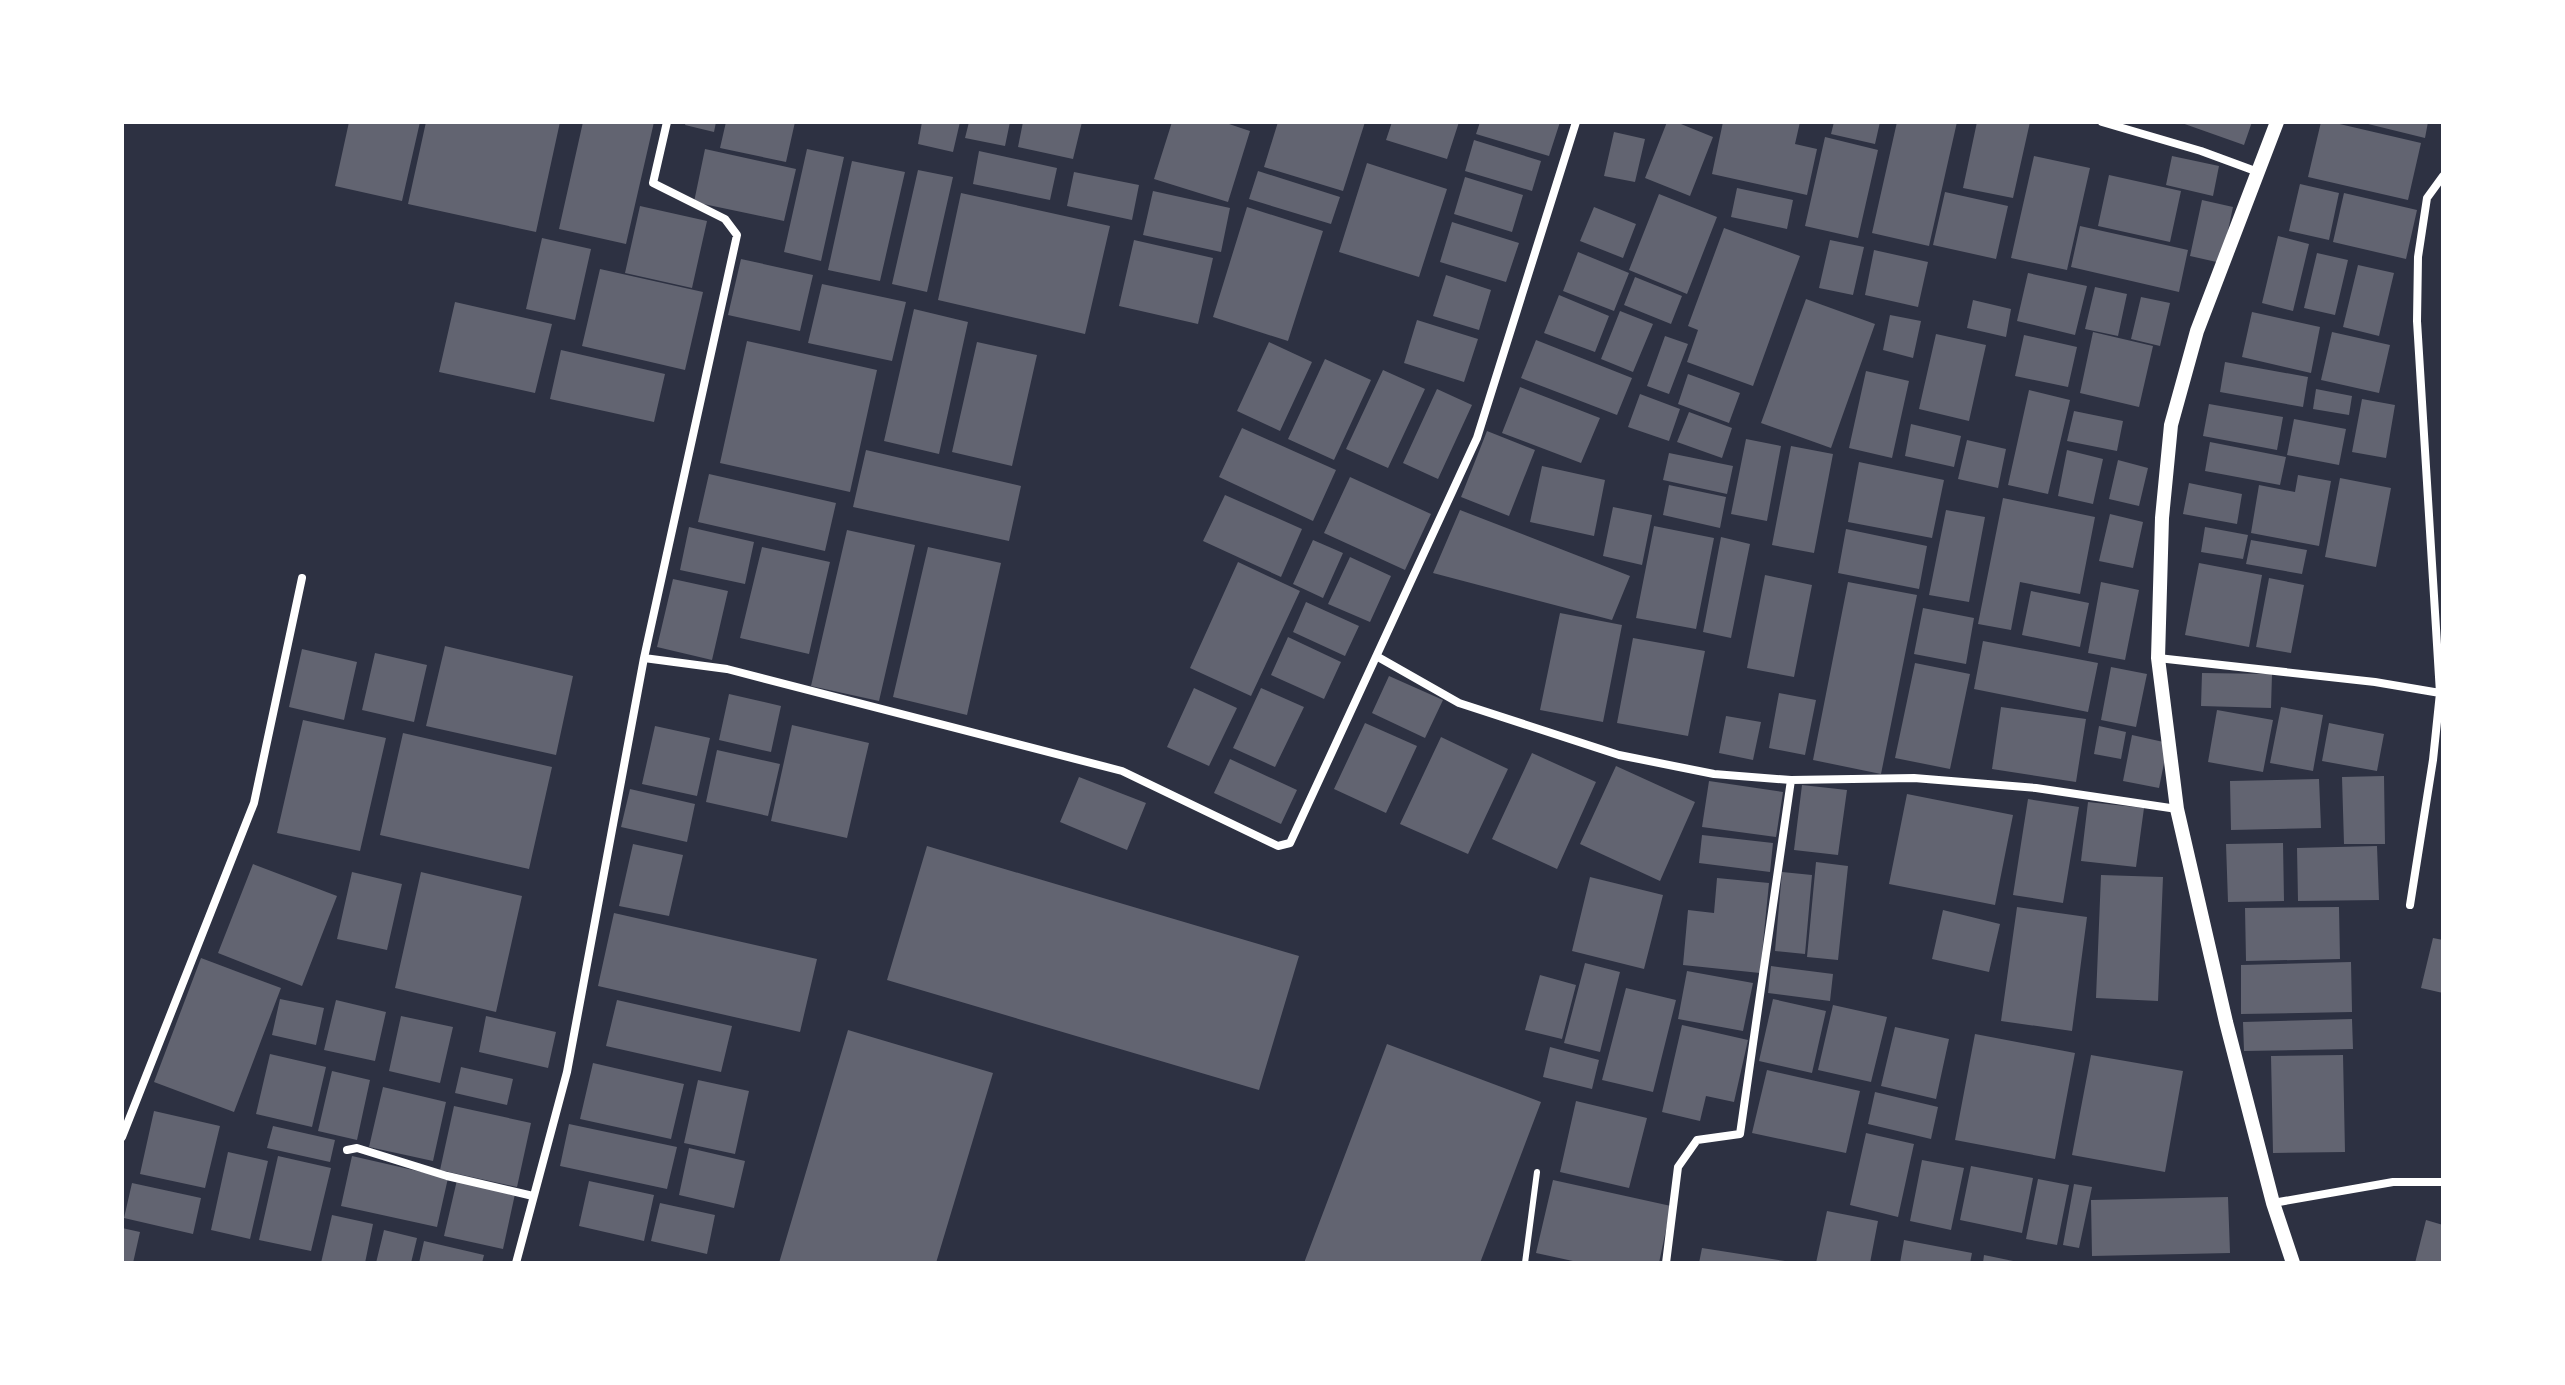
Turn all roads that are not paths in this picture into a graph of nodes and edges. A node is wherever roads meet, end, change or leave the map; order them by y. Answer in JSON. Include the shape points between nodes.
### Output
{"nodes":[{"id":1,"x":667,"y":122,"type":"edge"},
{"id":2,"x":1576,"y":122,"type":"edge"},
{"id":3,"x":2102,"y":122,"type":"edge"},
{"id":4,"x":2277,"y":122,"type":"edge"},
{"id":5,"x":2258,"y":172,"type":"junction"},
{"id":6,"x":2443,"y":176,"type":"edge"},
{"id":7,"x":302,"y":578,"type":"dead end"},
{"id":8,"x":1378,"y":657,"type":"junction"},
{"id":9,"x":644,"y":658,"type":"junction"},
{"id":10,"x":2158,"y":658,"type":"junction"},
{"id":11,"x":2440,"y":693,"type":"junction"},
{"id":12,"x":1791,"y":780,"type":"junction"},
{"id":13,"x":2177,"y":809,"type":"junction"},
{"id":14,"x":2410,"y":905,"type":"dead end"},
{"id":15,"x":122,"y":1137,"type":"edge"},
{"id":16,"x":347,"y":1150,"type":"dead end"},
{"id":17,"x":1537,"y":1172,"type":"dead end"},
{"id":18,"x":2443,"y":1182,"type":"edge"},
{"id":19,"x":533,"y":1196,"type":"junction"},
{"id":20,"x":2273,"y":1203,"type":"junction"},
{"id":21,"x":516,"y":1263,"type":"edge"},
{"id":22,"x":1525,"y":1263,"type":"edge"},
{"id":23,"x":1666,"y":1263,"type":"edge"},
{"id":24,"x":2293,"y":1263,"type":"edge"}],
"edges":[{"from":1,"to":9,"type":"street","via":[[653,183],[725,219],[737,235]]},
{"from":2,"to":8,"type":"street","via":[[1477,438]]},
{"from":3,"to":5,"type":"street"},
{"from":4,"to":5,"type":"street"},
{"from":5,"to":10,"type":"street","via":[[2197,331],[2171,425]]},
{"from":6,"to":11,"type":"street","via":[[2427,198],[2418,257],[2417,321]]},
{"from":7,"to":15,"type":"street","via":[[254,803]]},
{"from":8,"to":9,"type":"street","via":[[1290,843],[1278,846],[1122,771],[727,669]]},
{"from":8,"to":12,"type":"street","via":[[1459,703],[1619,755],[1714,774]]},
{"from":9,"to":19,"type":"street","via":[[567,1072]]},
{"from":10,"to":11,"type":"street"},
{"from":10,"to":13,"type":"street"},
{"from":11,"to":14,"type":"street"},
{"from":12,"to":13,"type":"street","via":[[1914,778],[2036,788]]},
{"from":12,"to":23,"type":"street","via":[[1740,1134],[1697,1140],[1678,1167]]},
{"from":13,"to":20,"type":"street"},
{"from":16,"to":19,"type":"street","via":[[357,1148]]},
{"from":17,"to":22,"type":"lane"},
{"from":18,"to":20,"type":"street","via":[[2393,1182]]},
{"from":19,"to":21,"type":"street"},
{"from":20,"to":24,"type":"street"}]}
